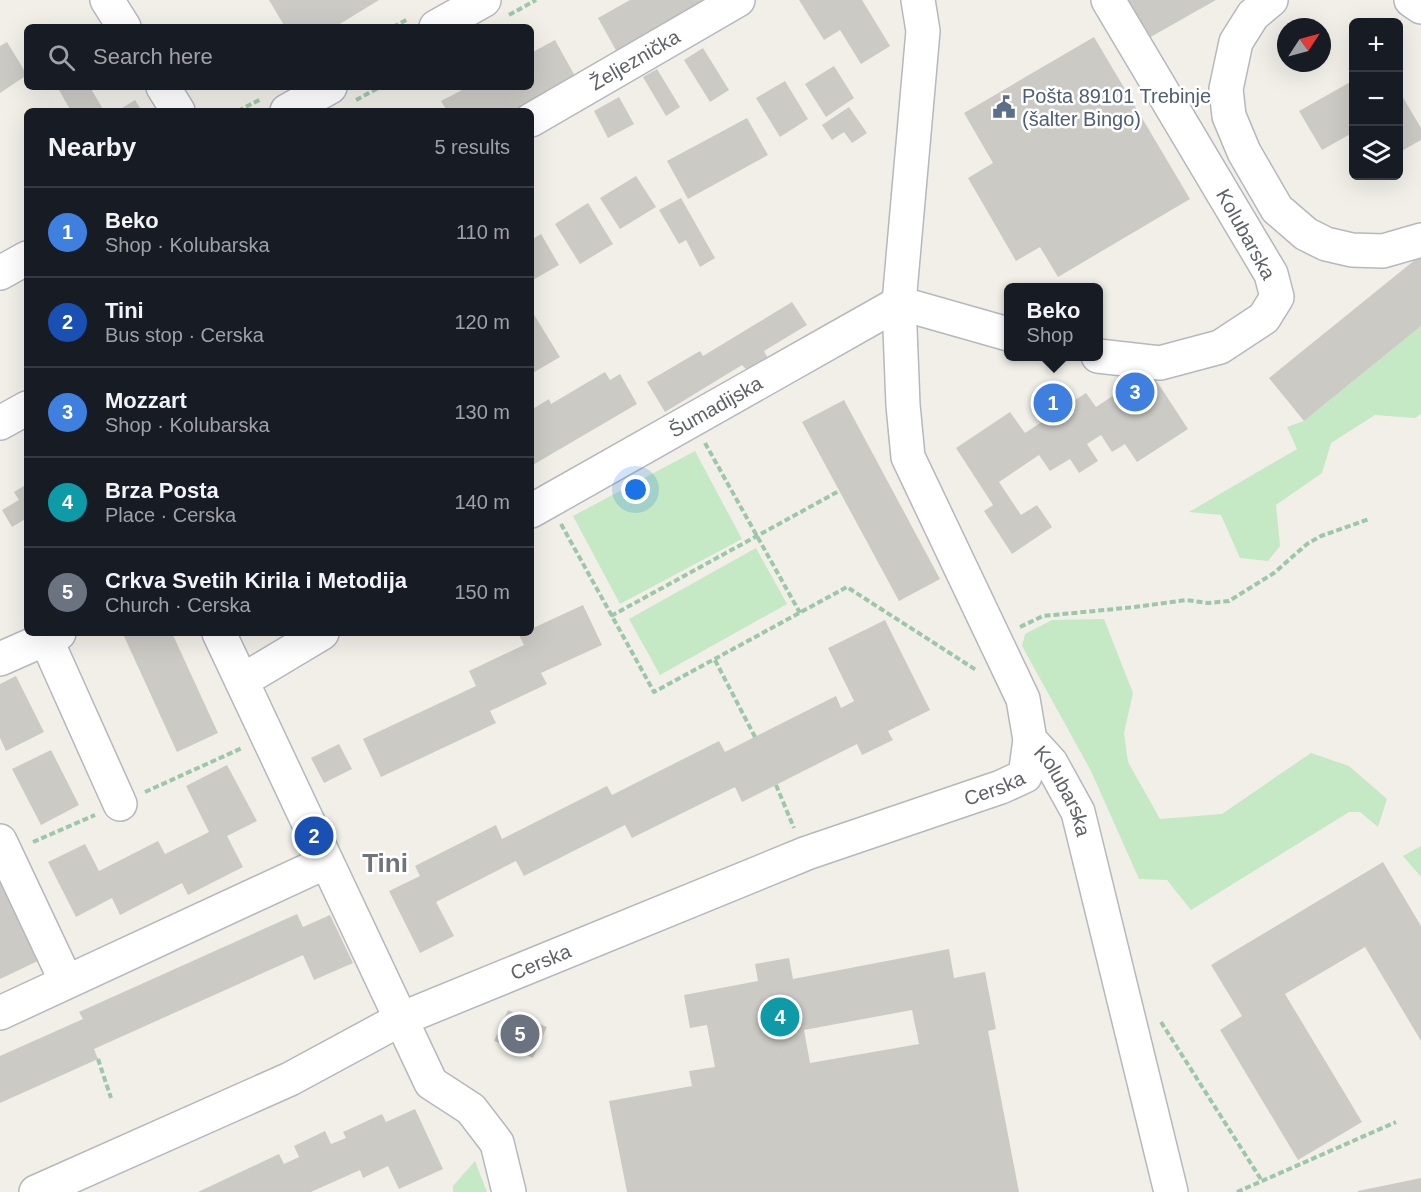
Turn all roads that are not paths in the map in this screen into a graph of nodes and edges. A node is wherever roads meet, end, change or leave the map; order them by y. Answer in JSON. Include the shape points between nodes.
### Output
{"nodes":[{"id":1,"x":107,"y":0,"type":"edge"},
{"id":2,"x":484,"y":0,"type":"edge"},
{"id":3,"x":738,"y":0,"type":"edge"},
{"id":4,"x":918,"y":0,"type":"edge"},
{"id":5,"x":1108,"y":0,"type":"edge"},
{"id":6,"x":1271,"y":0,"type":"edge"},
{"id":7,"x":1411,"y":0,"type":"edge"},
{"id":8,"x":1421,"y":7,"type":"edge"},
{"id":9,"x":122,"y":24,"type":"edge"},
{"id":10,"x":441,"y":24,"type":"edge"},
{"id":11,"x":165,"y":90,"type":"edge"},
{"id":12,"x":325,"y":90,"type":"edge"},
{"id":13,"x":176,"y":108,"type":"edge"},
{"id":14,"x":292,"y":108,"type":"edge"},
{"id":15,"x":534,"y":118,"type":"edge"},
{"id":16,"x":1266,"y":190,"type":"junction"},
{"id":17,"x":1234,"y":209,"type":"junction"},
{"id":18,"x":1421,"y":240,"type":"edge"},
{"id":19,"x":24,"y":260,"type":"edge"},
{"id":20,"x":0,"y":273,"type":"edge"},
{"id":21,"x":899,"y":303,"type":"junction"},
{"id":22,"x":1004,"y":333,"type":"edge"},
{"id":23,"x":1103,"y":357,"type":"edge"},
{"id":24,"x":24,"y":410,"type":"edge"},
{"id":25,"x":0,"y":423,"type":"edge"},
{"id":26,"x":544,"y":515,"type":"edge"},
{"id":27,"x":52,"y":636,"type":"edge"},
{"id":28,"x":220,"y":636,"type":"edge"},
{"id":29,"x":317,"y":636,"type":"edge"},
{"id":30,"x":0,"y":659,"type":"edge"},
{"id":31,"x":242,"y":681,"type":"junction"},
{"id":32,"x":1030,"y":740,"type":"junction"},
{"id":33,"x":120,"y":804,"type":"dead end"},
{"id":34,"x":0,"y":841,"type":"edge"},
{"id":35,"x":326,"y":862,"type":"junction"},
{"id":36,"x":66,"y":981,"type":"junction"},
{"id":37,"x":0,"y":1013,"type":"edge"},
{"id":38,"x":401,"y":1019,"type":"junction"},
{"id":39,"x":36,"y":1192,"type":"edge"},
{"id":40,"x":509,"y":1192,"type":"edge"},
{"id":41,"x":1171,"y":1192,"type":"edge"}],
"edges":[{"from":1,"to":9,"type":"street"},
{"from":2,"to":10,"type":"street"},
{"from":3,"to":15,"type":"street","name":"Željeznička"},
{"from":4,"to":21,"type":"street","name":"Kolubarska","via":[[923,31]]},
{"from":5,"to":17,"type":"street","name":"Kolubarska"},
{"from":6,"to":16,"type":"street","via":[[1253,15],[1236,42],[1226,89],[1229,116]]},
{"from":7,"to":8,"type":"street"},
{"from":11,"to":13,"type":"street"},
{"from":12,"to":14,"type":"street"},
{"from":16,"to":17,"type":"street"},
{"from":16,"to":18,"type":"street","via":[[1277,209],[1306,234],[1326,244],[1383,251]]},
{"from":17,"to":23,"type":"street","name":"Kolubarska","via":[[1271,274],[1276,297],[1264,318],[1220,347],[1160,363]]},
{"from":19,"to":20,"type":"street"},
{"from":21,"to":22,"type":"street"},
{"from":21,"to":26,"type":"street","name":"Šumadijska","via":[[733,396]]},
{"from":21,"to":32,"type":"street","name":"Kolubarska","via":[[908,457],[1023,699]]},
{"from":24,"to":25,"type":"street"},
{"from":27,"to":30,"type":"street"},
{"from":27,"to":33,"type":"street"},
{"from":28,"to":31,"type":"street"},
{"from":29,"to":31,"type":"street"},
{"from":31,"to":35,"type":"street"},
{"from":32,"to":38,"type":"street","name":"Cerska","via":[[1025,776],[1001,787],[807,853]]},
{"from":32,"to":41,"type":"street","name":"Kolubarska","via":[[1051,764],[1078,812]]},
{"from":34,"to":36,"type":"street"},
{"from":35,"to":36,"type":"street"},
{"from":35,"to":38,"type":"street"},
{"from":36,"to":37,"type":"street"},
{"from":38,"to":39,"type":"street","name":"Cerska","via":[[290,1079]]},
{"from":38,"to":40,"type":"street","via":[[431,1083],[471,1109],[497,1143]]}]}
